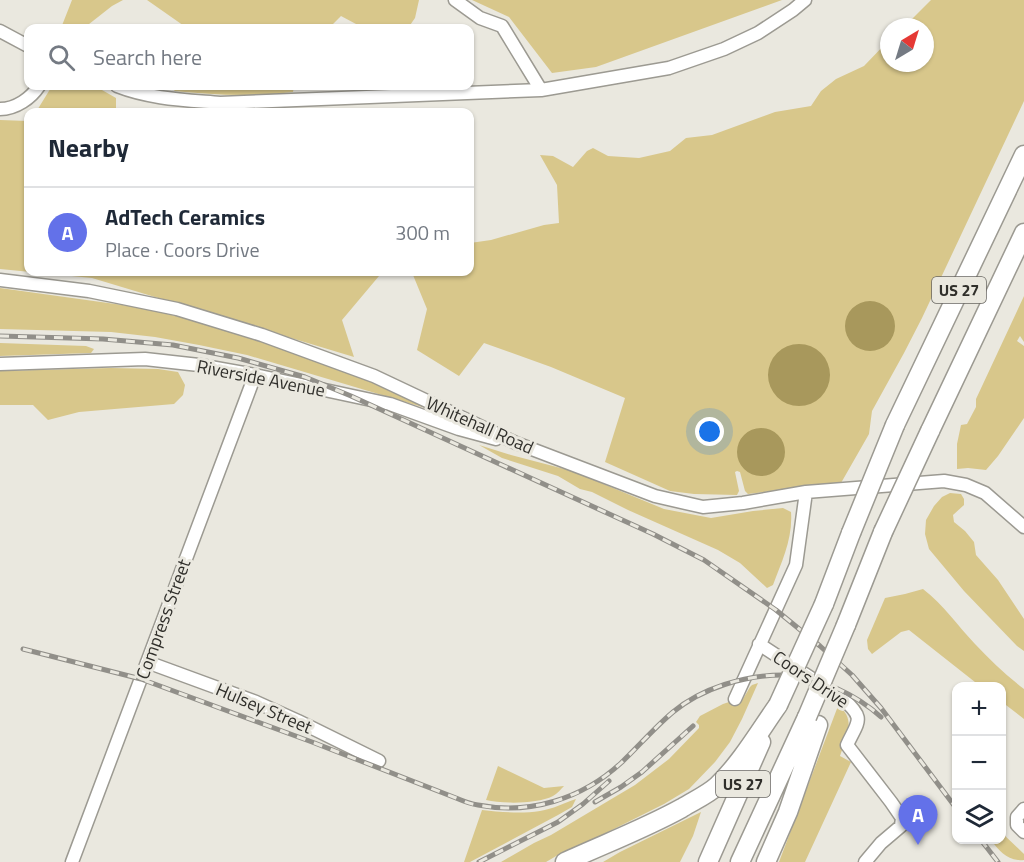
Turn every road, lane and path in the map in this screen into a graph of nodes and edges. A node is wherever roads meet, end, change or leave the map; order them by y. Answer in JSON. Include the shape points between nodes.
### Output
{"nodes":[{"id":1,"x":454,"y":0,"type":"edge"},
{"id":2,"x":804,"y":0,"type":"edge"},
{"id":3,"x":0,"y":31,"type":"edge"},
{"id":4,"x":24,"y":44,"type":"edge"},
{"id":5,"x":36,"y":90,"type":"edge"},
{"id":6,"x":128,"y":90,"type":"edge"},
{"id":7,"x":541,"y":90,"type":"junction"},
{"id":8,"x":0,"y":109,"type":"edge"},
{"id":9,"x":1024,"y":155,"type":"edge"},
{"id":10,"x":1024,"y":232,"type":"edge"},
{"id":11,"x":0,"y":280,"type":"edge"},
{"id":12,"x":0,"y":364,"type":"edge"},
{"id":13,"x":255,"y":375,"type":"junction"},
{"id":14,"x":516,"y":443,"type":"junction"},
{"id":15,"x":806,"y":492,"type":"junction"},
{"id":16,"x":1024,"y":527,"type":"edge"},
{"id":17,"x":759,"y":644,"type":"junction"},
{"id":18,"x":147,"y":662,"type":"junction"},
{"id":19,"x":735,"y":699,"type":"dead end"},
{"id":20,"x":778,"y":705,"type":"junction"},
{"id":21,"x":813,"y":721,"type":"junction"},
{"id":22,"x":379,"y":760,"type":"dead end"},
{"id":23,"x":1024,"y":809,"type":"edge"},
{"id":24,"x":1024,"y":832,"type":"edge"},
{"id":25,"x":72,"y":862,"type":"edge"},
{"id":26,"x":565,"y":862,"type":"edge"},
{"id":27,"x":708,"y":862,"type":"edge"},
{"id":28,"x":740,"y":862,"type":"edge"},
{"id":29,"x":766,"y":862,"type":"edge"},
{"id":30,"x":865,"y":862,"type":"edge"}],
"edges":[{"from":1,"to":7,"type":"street","via":[[480,18],[502,26]]},
{"from":2,"to":7,"type":"street","via":[[758,33],[691,61]]},
{"from":3,"to":4,"type":"street"},
{"from":5,"to":8,"type":"street","via":[[22,103]]},
{"from":6,"to":7,"type":"street","via":[[220,103]]},
{"from":9,"to":20,"type":"highway","number":"US 27","bridge":true,"via":[[895,425],[824,604]]},
{"from":10,"to":21,"type":"highway","number":"US 27","bridge":true,"via":[[883,532],[842,633]]},
{"from":11,"to":14,"type":"street","name":"Whitehall Road","via":[[89,291],[177,309],[262,335],[374,376]]},
{"from":12,"to":13,"type":"street","name":"Riverside Avenue","via":[[145,359]]},
{"from":13,"to":14,"type":"street","name":"Riverside Avenue","via":[[390,404],[459,429]]},
{"from":13,"to":18,"type":"street","name":"Compress Street"},
{"from":14,"to":15,"type":"street","name":"Whitehall Road","via":[[656,496],[703,507]]},
{"from":15,"to":16,"type":"street","name":"Whitehall Road","via":[[944,481],[985,493]]},
{"from":15,"to":17,"type":"street","via":[[796,566]]},
{"from":17,"to":19,"type":"street"},
{"from":17,"to":30,"type":"street","name":"Coors Drive","via":[[843,699],[858,715],[848,746],[902,818],[902,826]]},
{"from":18,"to":22,"type":"street","name":"Hulsey Street","via":[[256,702]]},
{"from":18,"to":25,"type":"street","name":"Compress Street"},
{"from":20,"to":26,"type":"highway","via":[[716,786],[669,814]]},
{"from":20,"to":27,"type":"highway","number":"US 27"},
{"from":21,"to":28,"type":"highway","number":"US 27"},
{"from":21,"to":29,"type":"highway","via":[[788,812]]},
{"from":23,"to":24,"type":"street","via":[[1017,817],[1017,825]]}]}
